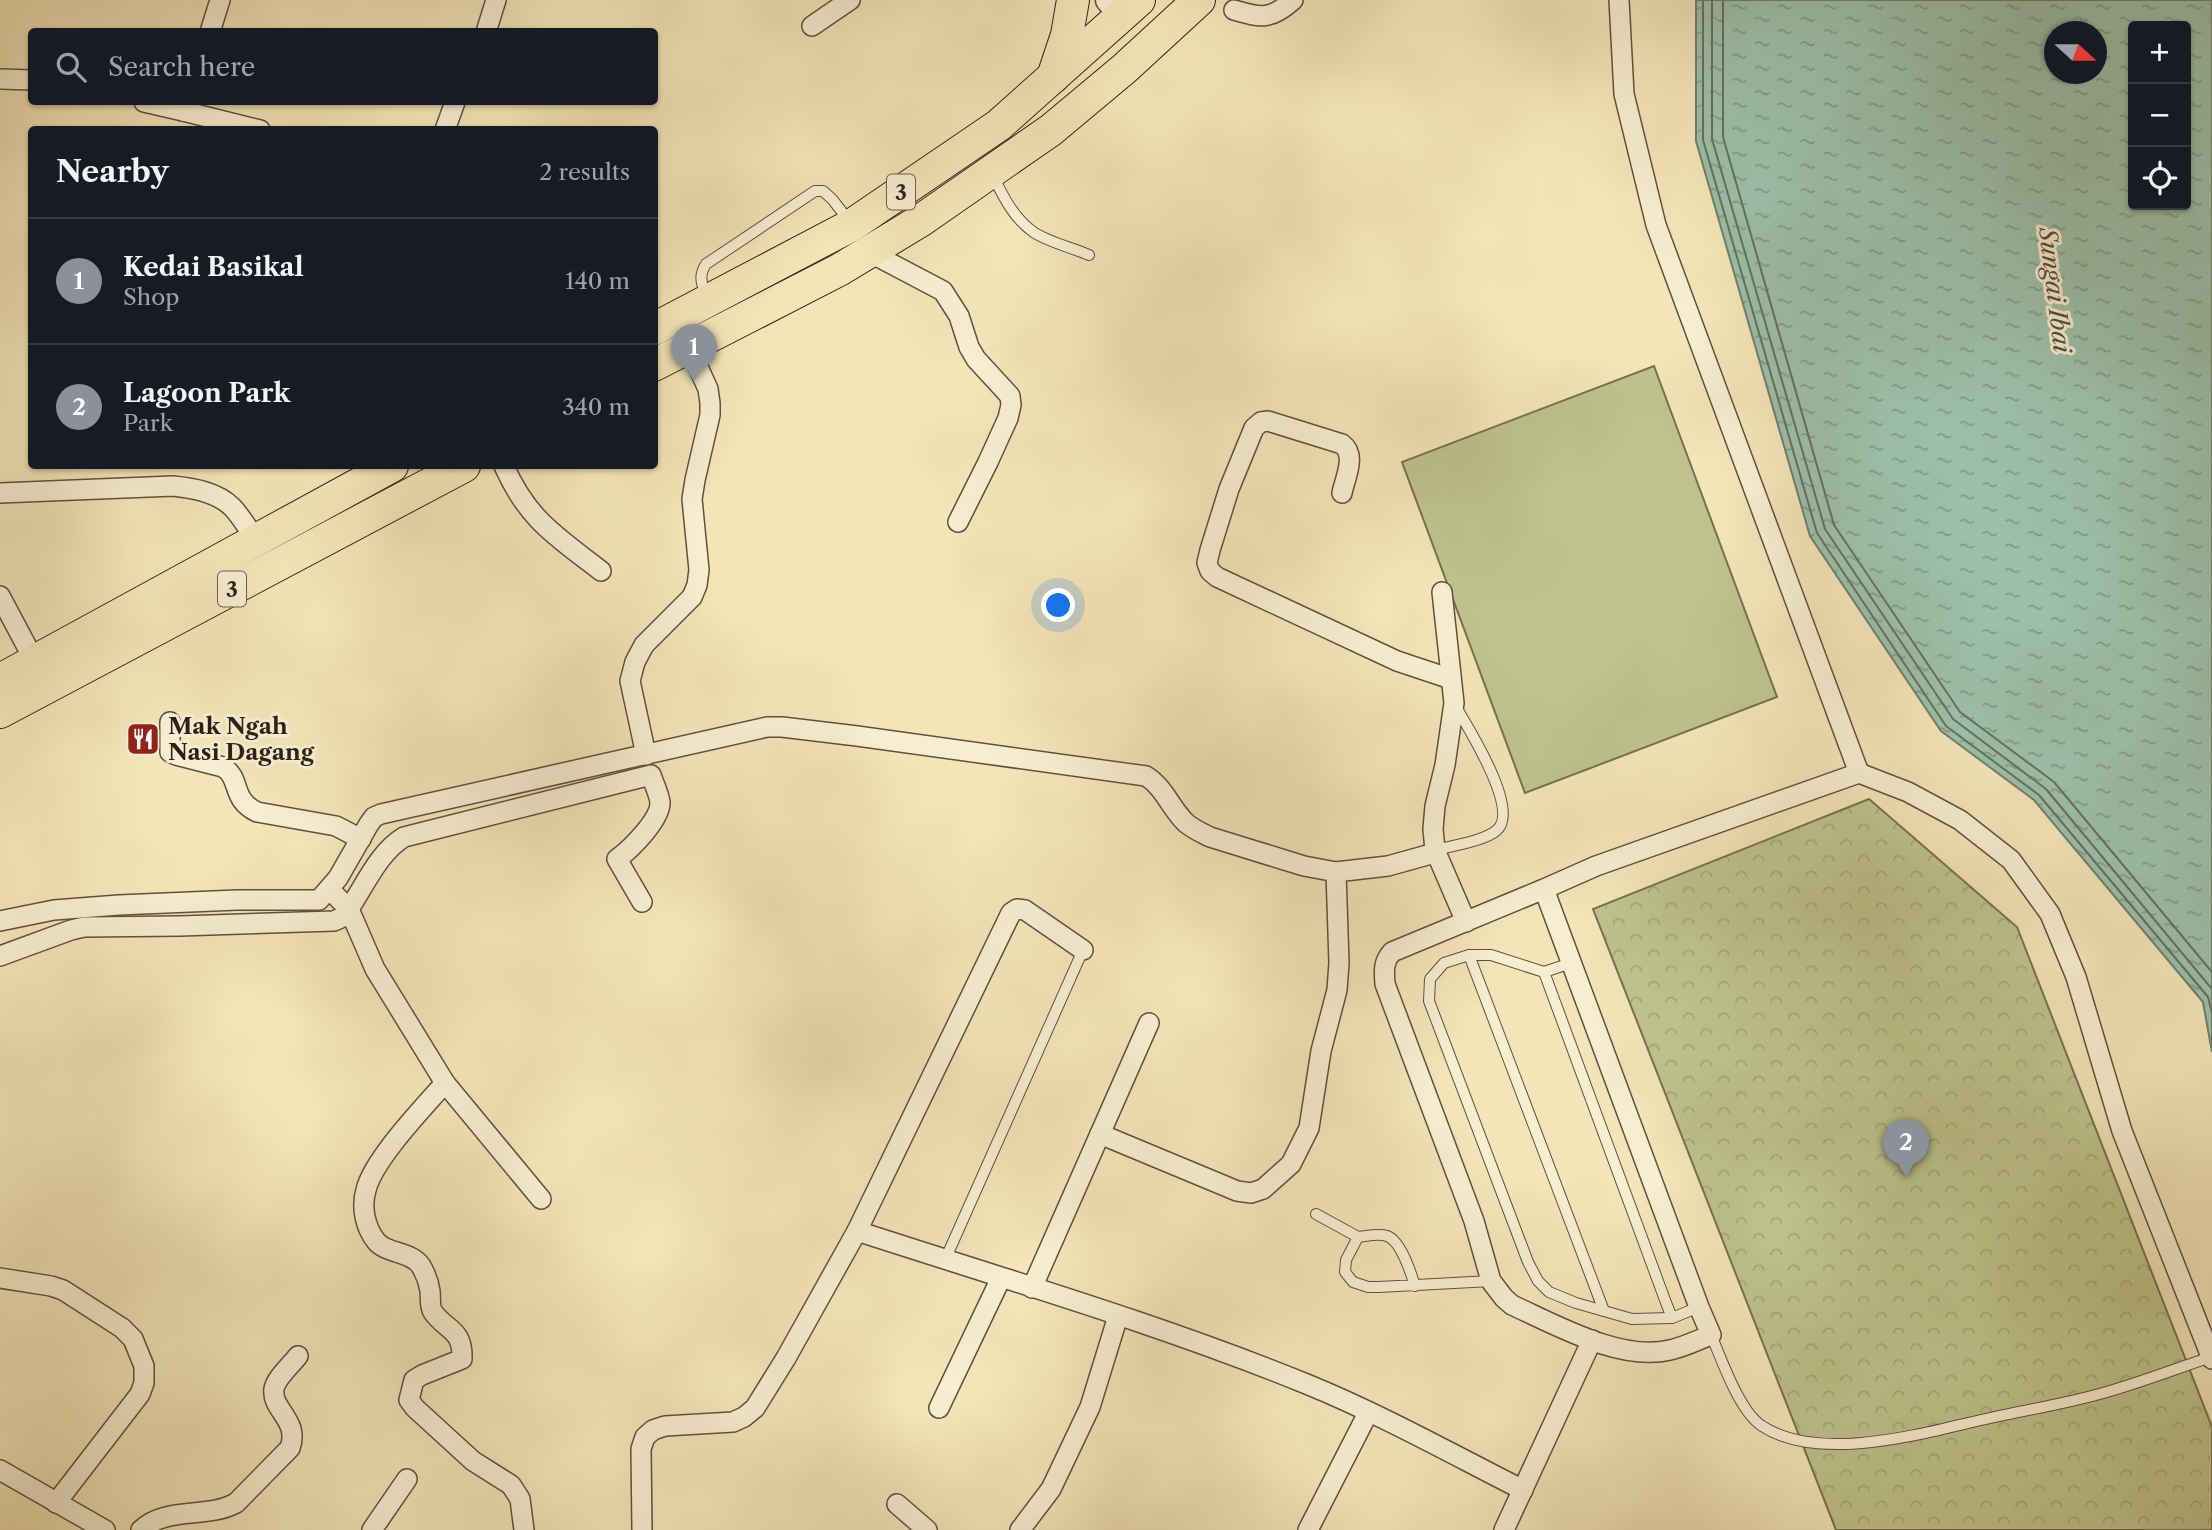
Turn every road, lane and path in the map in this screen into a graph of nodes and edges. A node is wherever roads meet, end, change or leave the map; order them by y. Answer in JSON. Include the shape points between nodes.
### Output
{"nodes":[{"id":1,"x":220,"y":0,"type":"edge"},
{"id":2,"x":496,"y":0,"type":"edge"},
{"id":3,"x":850,"y":0,"type":"edge"},
{"id":4,"x":1073,"y":0,"type":"edge"},
{"id":5,"x":1293,"y":0,"type":"edge"},
{"id":6,"x":1619,"y":0,"type":"edge"},
{"id":7,"x":1196,"y":3,"type":"edge"},
{"id":8,"x":1129,"y":6,"type":"edge"},
{"id":9,"x":1234,"y":10,"type":"dead end"},
{"id":10,"x":812,"y":26,"type":"dead end"},
{"id":11,"x":210,"y":28,"type":"edge"},
{"id":12,"x":487,"y":28,"type":"edge"},
{"id":13,"x":1124,"y":69,"type":"junction"},
{"id":14,"x":1053,"y":78,"type":"junction"},
{"id":15,"x":0,"y":79,"type":"edge"},
{"id":16,"x":28,"y":80,"type":"edge"},
{"id":17,"x":454,"y":105,"type":"edge"},
{"id":18,"x":185,"y":106,"type":"edge"},
{"id":19,"x":248,"y":126,"type":"edge"},
{"id":20,"x":446,"y":126,"type":"edge"},
{"id":21,"x":991,"y":172,"type":"junction"},
{"id":22,"x":852,"y":225,"type":"junction"},
{"id":23,"x":869,"y":252,"type":"junction"},
{"id":24,"x":1089,"y":255,"type":"dead end"},
{"id":25,"x":708,"y":302,"type":"junction"},
{"id":26,"x":658,"y":327,"type":"edge"},
{"id":27,"x":689,"y":347,"type":"junction"},
{"id":28,"x":658,"y":363,"type":"edge"},
{"id":29,"x":386,"y":469,"type":"edge"},
{"id":30,"x":450,"y":469,"type":"edge"},
{"id":31,"x":506,"y":469,"type":"edge"},
{"id":32,"x":422,"y":475,"type":"edge"},
{"id":33,"x":0,"y":493,"type":"edge"},
{"id":34,"x":1342,"y":494,"type":"dead end"},
{"id":35,"x":958,"y":522,"type":"dead end"},
{"id":36,"x":256,"y":540,"type":"junction"},
{"id":37,"x":601,"y":571,"type":"dead end"},
{"id":38,"x":1442,"y":592,"type":"dead end"},
{"id":39,"x":0,"y":596,"type":"edge"},
{"id":40,"x":34,"y":660,"type":"junction"},
{"id":41,"x":1451,"y":679,"type":"junction"},
{"id":42,"x":0,"y":680,"type":"edge"},
{"id":43,"x":1454,"y":703,"type":"junction"},
{"id":44,"x":0,"y":712,"type":"edge"},
{"id":45,"x":170,"y":722,"type":"dead end"},
{"id":46,"x":646,"y":755,"type":"junction"},
{"id":47,"x":1856,"y":764,"type":"junction"},
{"id":48,"x":360,"y":839,"type":"junction"},
{"id":49,"x":1435,"y":850,"type":"junction"},
{"id":50,"x":1336,"y":872,"type":"junction"},
{"id":51,"x":329,"y":889,"type":"junction"},
{"id":52,"x":1544,"y":889,"type":"junction"},
{"id":53,"x":642,"y":902,"type":"dead end"},
{"id":54,"x":349,"y":909,"type":"junction"},
{"id":55,"x":1462,"y":915,"type":"junction"},
{"id":56,"x":0,"y":921,"type":"edge"},
{"id":57,"x":1083,"y":950,"type":"joint"},
{"id":58,"x":1469,"y":955,"type":"junction"},
{"id":59,"x":0,"y":956,"type":"edge"},
{"id":60,"x":1571,"y":962,"type":"junction"},
{"id":61,"x":1544,"y":972,"type":"junction"},
{"id":62,"x":1149,"y":1023,"type":"dead end"},
{"id":63,"x":445,"y":1083,"type":"junction"},
{"id":64,"x":1100,"y":1133,"type":"junction"},
{"id":65,"x":541,"y":1199,"type":"dead end"},
{"id":66,"x":1316,"y":1214,"type":"dead end"},
{"id":67,"x":857,"y":1231,"type":"junction"},
{"id":68,"x":1359,"y":1237,"type":"junction"},
{"id":69,"x":945,"y":1260,"type":"junction"},
{"id":70,"x":0,"y":1278,"type":"edge"},
{"id":71,"x":1001,"y":1278,"type":"junction"},
{"id":72,"x":1491,"y":1281,"type":"junction"},
{"id":73,"x":1415,"y":1286,"type":"junction"},
{"id":74,"x":1031,"y":1288,"type":"junction"},
{"id":75,"x":1699,"y":1307,"type":"junction"},
{"id":76,"x":1604,"y":1311,"type":"junction"},
{"id":77,"x":1118,"y":1316,"type":"junction"},
{"id":78,"x":1672,"y":1318,"type":"junction"},
{"id":79,"x":1711,"y":1335,"type":"junction"},
{"id":80,"x":1592,"y":1340,"type":"junction"},
{"id":81,"x":298,"y":1356,"type":"dead end"},
{"id":82,"x":2212,"y":1358,"type":"edge"},
{"id":83,"x":939,"y":1408,"type":"dead end"},
{"id":84,"x":1368,"y":1413,"type":"junction"},
{"id":85,"x":0,"y":1470,"type":"edge"},
{"id":86,"x":407,"y":1479,"type":"dead end"},
{"id":87,"x":1523,"y":1490,"type":"junction"},
{"id":88,"x":56,"y":1503,"type":"junction"},
{"id":89,"x":897,"y":1504,"type":"dead end"},
{"id":90,"x":105,"y":1530,"type":"edge"},
{"id":91,"x":141,"y":1530,"type":"edge"},
{"id":92,"x":372,"y":1530,"type":"edge"},
{"id":93,"x":524,"y":1530,"type":"edge"},
{"id":94,"x":642,"y":1530,"type":"edge"},
{"id":95,"x":927,"y":1530,"type":"edge"},
{"id":96,"x":1020,"y":1530,"type":"edge"},
{"id":97,"x":1308,"y":1530,"type":"edge"},
{"id":98,"x":1504,"y":1530,"type":"edge"}],
"edges":[{"from":1,"to":11,"type":"street"},
{"from":2,"to":12,"type":"street"},
{"from":3,"to":10,"type":"street"},
{"from":4,"to":14,"type":"highway"},
{"from":5,"to":9,"type":"street","via":[[1260,18]]},
{"from":6,"to":47,"type":"street","via":[[1624,94],[1656,225]]},
{"from":7,"to":8,"type":"highway","via":[[1159,15]]},
{"from":7,"to":13,"type":"highway","number":"3"},
{"from":8,"to":13,"type":"highway","via":[[1133,43]]},
{"from":8,"to":14,"type":"highway","number":"3"},
{"from":13,"to":21,"type":"highway","number":"3","via":[[1051,130]]},
{"from":14,"to":22,"type":"highway","number":"3","via":[[999,125]]},
{"from":15,"to":16,"type":"street"},
{"from":17,"to":20,"type":"street"},
{"from":18,"to":19,"type":"street"},
{"from":21,"to":23,"type":"highway","number":"3"},
{"from":21,"to":24,"type":"lane","via":[[1004,198],[1033,232]]},
{"from":22,"to":25,"type":"highway","number":"3"},
{"from":22,"to":25,"type":"lane","via":[[832,199],[815,191],[706,264],[700,280]]},
{"from":23,"to":27,"type":"highway","number":"3"},
{"from":23,"to":35,"type":"street","via":[[943,291],[976,359],[1010,396],[1008,418]]},
{"from":25,"to":26,"type":"highway","number":"3"},
{"from":27,"to":28,"type":"highway","number":"3"},
{"from":27,"to":46,"type":"street","via":[[710,403],[692,499],[699,570],[692,597],[644,645],[635,662],[630,681]]},
{"from":29,"to":36,"type":"highway","number":"3"},
{"from":30,"to":32,"type":"highway","number":"3"},
{"from":31,"to":37,"type":"street","via":[[542,526]]},
{"from":32,"to":44,"type":"highway","number":"3"},
{"from":33,"to":36,"type":"street","via":[[195,488],[231,506]]},
{"from":34,"to":41,"type":"street","via":[[1349,449],[1261,422],[1254,428],[1229,489],[1210,550],[1210,570],[1397,660]]},
{"from":36,"to":40,"type":"highway","number":"3"},
{"from":38,"to":41,"type":"street"},
{"from":39,"to":40,"type":"street"},
{"from":40,"to":42,"type":"highway","number":"3"},
{"from":41,"to":43,"type":"street"},
{"from":43,"to":49,"type":"street","via":[[1435,806]]},
{"from":43,"to":49,"type":"lane","via":[[1503,802],[1503,820],[1488,836]]},
{"from":45,"to":48,"type":"street","via":[[170,752],[223,766],[247,807],[336,826]]},
{"from":46,"to":48,"type":"street","via":[[381,814]]},
{"from":46,"to":50,"type":"street","via":[[782,727],[1146,776],[1198,831]]},
{"from":47,"to":52,"type":"street"},
{"from":47,"to":82,"type":"street","via":[[1960,820],[2011,860],[2050,914],[2076,977],[2122,1131]]},
{"from":48,"to":51,"type":"street"},
{"from":49,"to":50,"type":"street","via":[[1388,866]]},
{"from":49,"to":55,"type":"street"},
{"from":50,"to":64,"type":"street","via":[[1337,989],[1309,1128],[1291,1164],[1263,1189],[1237,1191]]},
{"from":51,"to":54,"type":"street"},
{"from":51,"to":56,"type":"street","via":[[314,901],[119,905],[54,910]]},
{"from":52,"to":55,"type":"street"},
{"from":52,"to":60,"type":"street"},
{"from":53,"to":54,"type":"street","via":[[617,859],[659,811],[651,775],[404,836],[386,852]]},
{"from":54,"to":59,"type":"street","via":[[334,921],[84,927]]},
{"from":54,"to":63,"type":"street","via":[[375,969]]},
{"from":55,"to":72,"type":"street","via":[[1392,952],[1386,959],[1385,984],[1474,1221]]},
{"from":57,"to":67,"type":"street","via":[[1026,910],[1011,913]]},
{"from":57,"to":69,"type":"lane"},
{"from":58,"to":61,"type":"lane","via":[[1492,954]]},
{"from":58,"to":76,"type":"lane"},
{"from":58,"to":76,"type":"lane","via":[[1444,963],[1430,979],[1429,1001],[1523,1249],[1538,1281],[1549,1292]]},
{"from":60,"to":61,"type":"lane"},
{"from":60,"to":75,"type":"street"},
{"from":61,"to":78,"type":"lane"},
{"from":62,"to":64,"type":"street"},
{"from":63,"to":65,"type":"street"},
{"from":63,"to":93,"type":"street","via":[[380,1161],[366,1189],[364,1215],[380,1245],[421,1265],[430,1287],[430,1307],[454,1330],[462,1350],[460,1361],[414,1380],[409,1399],[472,1461],[511,1485],[520,1499]]},
{"from":64,"to":74,"type":"street"},
{"from":66,"to":68,"type":"lane"},
{"from":67,"to":69,"type":"street"},
{"from":67,"to":94,"type":"street","via":[[755,1408],[733,1422],[665,1426],[645,1437],[641,1449]]},
{"from":68,"to":73,"type":"lane","via":[[1389,1236],[1398,1245]]},
{"from":68,"to":73,"type":"lane","via":[[1346,1260],[1345,1272],[1353,1282],[1368,1287]]},
{"from":69,"to":71,"type":"street"},
{"from":70,"to":88,"type":"street","via":[[71,1294],[133,1339],[144,1366],[140,1394]]},
{"from":71,"to":74,"type":"street"},
{"from":71,"to":83,"type":"street"},
{"from":72,"to":73,"type":"lane"},
{"from":72,"to":80,"type":"street","via":[[1512,1305]]},
{"from":74,"to":77,"type":"street"},
{"from":75,"to":78,"type":"lane"},
{"from":75,"to":79,"type":"street"},
{"from":76,"to":78,"type":"lane","via":[[1632,1319]]},
{"from":77,"to":84,"type":"street","via":[[1230,1354]]},
{"from":77,"to":96,"type":"street","via":[[1090,1407],[1051,1489]]},
{"from":79,"to":80,"type":"street","via":[[1670,1350],[1638,1352]]},
{"from":79,"to":82,"type":"lane","via":[[1739,1399],[1761,1426],[1796,1441],[1828,1443],[1906,1438],[2108,1392]]},
{"from":80,"to":87,"type":"street"},
{"from":81,"to":91,"type":"street","via":[[273,1391],[292,1428],[290,1448],[236,1503],[215,1512],[153,1521]]},
{"from":84,"to":87,"type":"street"},
{"from":84,"to":97,"type":"street"},
{"from":85,"to":88,"type":"street"},
{"from":86,"to":92,"type":"street"},
{"from":87,"to":98,"type":"street"},
{"from":88,"to":90,"type":"street"},
{"from":89,"to":95,"type":"street"}]}
